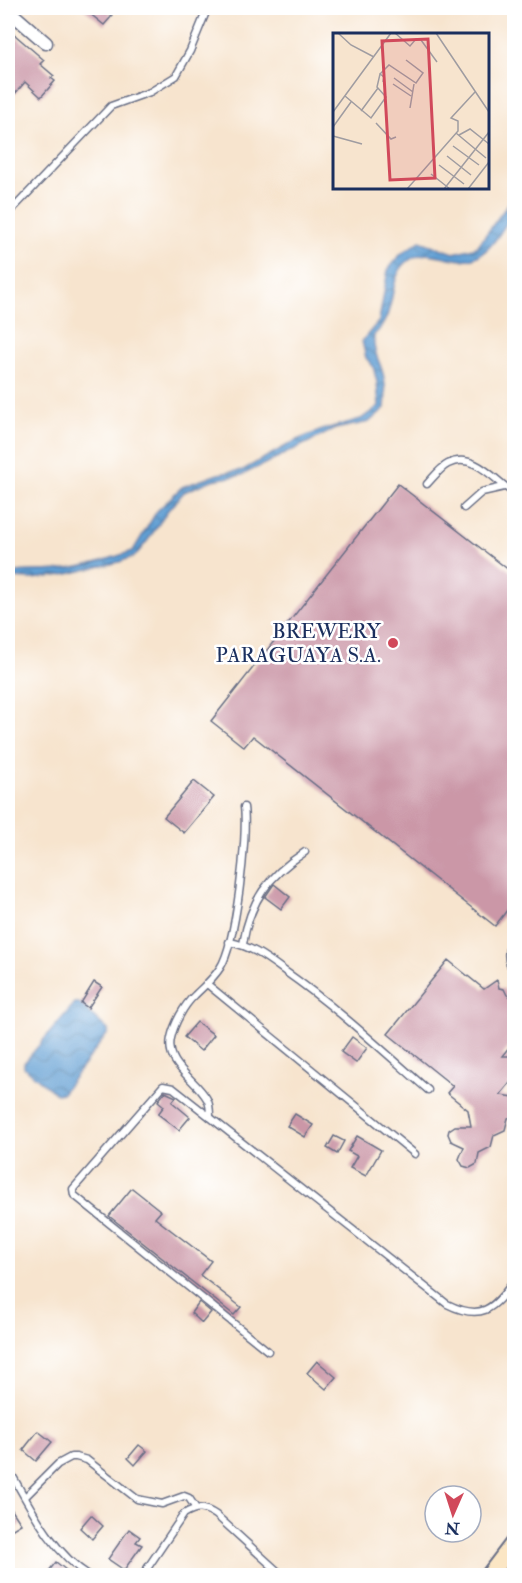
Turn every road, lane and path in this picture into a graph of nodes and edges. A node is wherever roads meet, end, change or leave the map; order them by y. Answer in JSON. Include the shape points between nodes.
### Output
{"nodes":[{"id":1,"x":211,"y":8,"type":"edge"},
{"id":2,"x":8,"y":10,"type":"edge"},
{"id":3,"x":46,"y":43,"type":"dead end"},
{"id":4,"x":8,"y":214,"type":"edge"},
{"id":5,"x":427,"y":484,"type":"dead end"},
{"id":6,"x":504,"y":487,"type":"junction"},
{"id":7,"x":514,"y":494,"type":"edge"},
{"id":8,"x":464,"y":508,"type":"dead end"},
{"id":9,"x":243,"y":807,"type":"dead end"},
{"id":10,"x":305,"y":852,"type":"dead end"},
{"id":11,"x":514,"y":939,"type":"edge"},
{"id":12,"x":230,"y":942,"type":"junction"},
{"id":13,"x":243,"y":944,"type":"junction"},
{"id":14,"x":514,"y":972,"type":"edge"},
{"id":15,"x":207,"y":984,"type":"junction"},
{"id":16,"x":428,"y":1090,"type":"dead end"},
{"id":17,"x":210,"y":1117,"type":"junction"},
{"id":18,"x":415,"y":1154,"type":"dead end"},
{"id":19,"x":514,"y":1281,"type":"edge"},
{"id":20,"x":268,"y":1351,"type":"dead end"},
{"id":21,"x":8,"y":1468,"type":"edge"},
{"id":22,"x":25,"y":1497,"type":"junction"},
{"id":23,"x":195,"y":1508,"type":"junction"},
{"id":24,"x":514,"y":1543,"type":"edge"},
{"id":25,"x":90,"y":1575,"type":"edge"},
{"id":26,"x":142,"y":1575,"type":"edge"},
{"id":27,"x":283,"y":1575,"type":"edge"},
{"id":28,"x":489,"y":1575,"type":"edge"}],
"edges":[{"from":1,"to":4,"type":"lane","via":[[176,76],[150,92],[111,106]]},
{"from":2,"to":3,"type":"street"},
{"from":5,"to":6,"type":"lane","via":[[447,464],[459,461],[481,466]]},
{"from":6,"to":7,"type":"lane"},
{"from":6,"to":8,"type":"lane","via":[[482,492]]},
{"from":9,"to":12,"type":"lane","via":[[246,821],[242,877]]},
{"from":10,"to":13,"type":"lane","via":[[285,865],[256,899]]},
{"from":11,"to":14,"type":"lane","via":[[508,946],[508,960]]},
{"from":12,"to":13,"type":"lane"},
{"from":12,"to":15,"type":"lane","via":[[222,966]]},
{"from":13,"to":16,"type":"lane","via":[[315,992]]},
{"from":15,"to":17,"type":"lane","via":[[179,1018],[170,1047],[181,1069],[208,1099]]},
{"from":15,"to":18,"type":"lane"},
{"from":17,"to":19,"type":"lane","via":[[447,1304],[462,1312],[485,1311]]},
{"from":17,"to":20,"type":"lane","via":[[173,1088],[163,1086],[73,1189],[77,1199]]},
{"from":21,"to":22,"type":"lane"},
{"from":22,"to":23,"type":"lane","via":[[58,1464],[76,1457],[87,1460],[137,1499],[162,1504],[184,1496]]},
{"from":22,"to":25,"type":"lane","via":[[45,1530],[78,1568]]},
{"from":23,"to":26,"type":"lane","via":[[184,1514]]},
{"from":23,"to":27,"type":"lane","via":[[216,1515]]},
{"from":24,"to":28,"type":"main road"}]}
